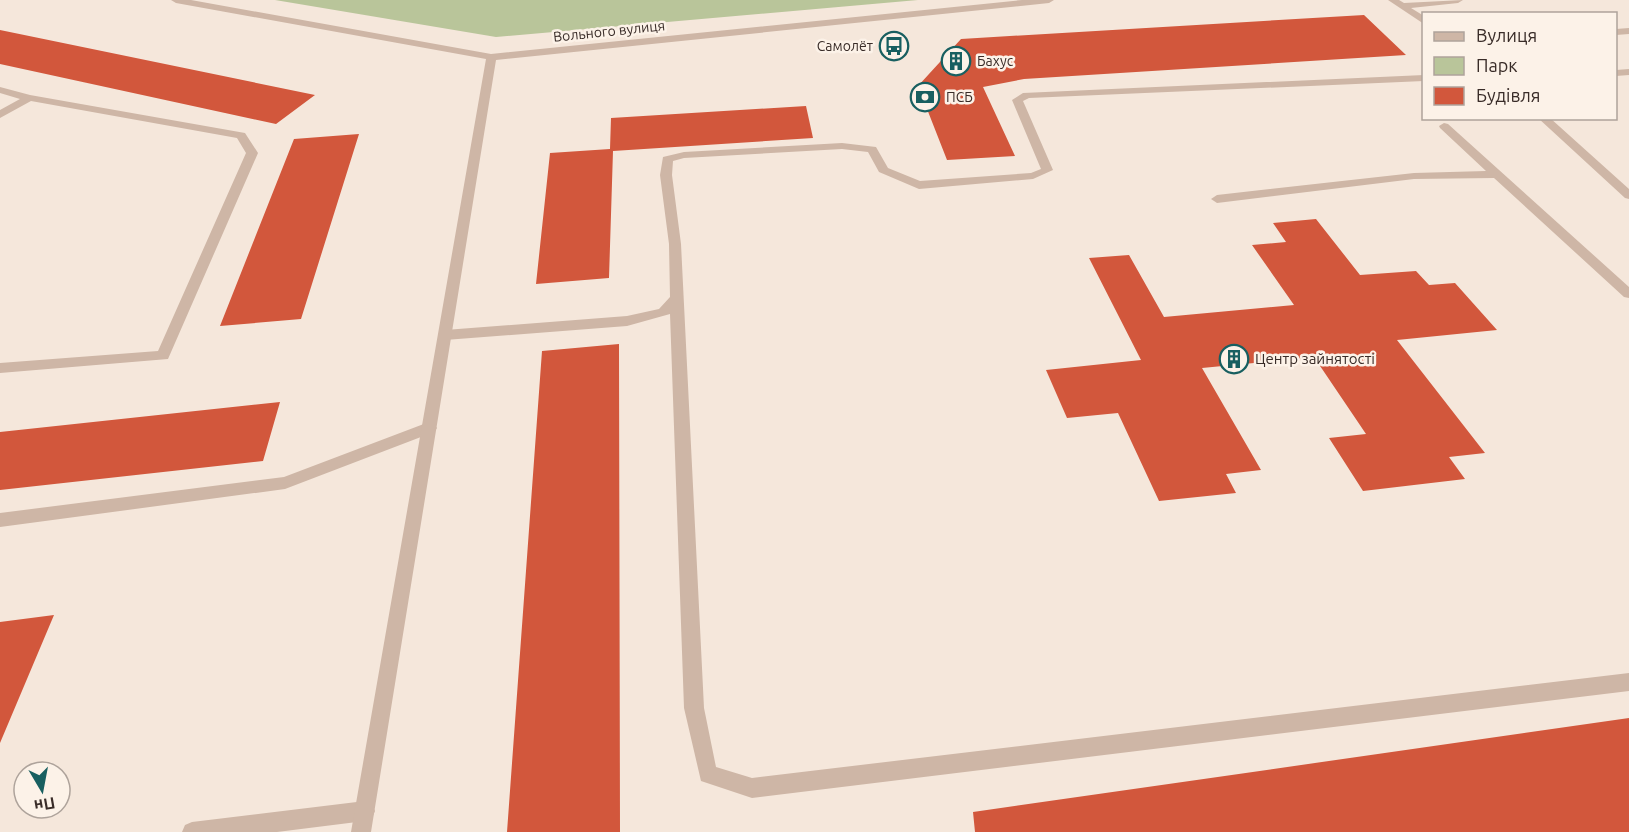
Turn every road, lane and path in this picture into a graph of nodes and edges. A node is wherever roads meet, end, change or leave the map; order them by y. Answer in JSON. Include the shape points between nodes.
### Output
{"nodes":[{"id":1,"x":176,"y":0,"type":"edge"},
{"id":2,"x":1048,"y":0,"type":"edge"},
{"id":3,"x":1393,"y":0,"type":"edge"},
{"id":4,"x":1458,"y":0,"type":"edge"},
{"id":5,"x":1404,"y":6,"type":"junction"},
{"id":6,"x":1422,"y":20,"type":"edge"},
{"id":7,"x":491,"y":57,"type":"junction"},
{"id":8,"x":1422,"y":78,"type":"edge"},
{"id":9,"x":0,"y":90,"type":"edge"},
{"id":10,"x":28,"y":98,"type":"junction"},
{"id":11,"x":0,"y":115,"type":"edge"},
{"id":12,"x":1545,"y":120,"type":"edge"},
{"id":13,"x":1444,"y":126,"type":"dead end"},
{"id":14,"x":1495,"y":174,"type":"junction"},
{"id":15,"x":1629,"y":195,"type":"edge"},
{"id":16,"x":1217,"y":199,"type":"dead end"},
{"id":17,"x":1629,"y":294,"type":"edge"},
{"id":18,"x":676,"y":300,"type":"junction"},
{"id":19,"x":445,"y":335,"type":"junction"},
{"id":20,"x":0,"y":368,"type":"edge"},
{"id":21,"x":429,"y":428,"type":"junction"},
{"id":22,"x":0,"y":520,"type":"edge"},
{"id":23,"x":1629,"y":682,"type":"edge"},
{"id":24,"x":365,"y":811,"type":"junction"},
{"id":25,"x":192,"y":832,"type":"edge"},
{"id":26,"x":361,"y":832,"type":"edge"}],
"edges":[{"from":1,"to":7,"type":"street","name":"Вольного вулиця"},
{"from":2,"to":7,"type":"street","name":"Вольного вулиця"},
{"from":3,"to":5,"type":"street"},
{"from":4,"to":5,"type":"street"},
{"from":5,"to":6,"type":"street"},
{"from":7,"to":19,"type":"street"},
{"from":8,"to":18,"type":"street","via":[[1026,95],[1017,100],[1047,170],[1033,176],[919,185],[883,170],[872,149],[842,146],[737,150],[667,159]]},
{"from":9,"to":10,"type":"street"},
{"from":10,"to":11,"type":"street"},
{"from":10,"to":20,"type":"street","via":[[241,135],[252,153],[163,356]]},
{"from":12,"to":15,"type":"street"},
{"from":13,"to":14,"type":"street"},
{"from":14,"to":16,"type":"street","via":[[1414,176]]},
{"from":14,"to":17,"type":"street"},
{"from":18,"to":19,"type":"street","via":[[663,313],[627,321]]},
{"from":18,"to":23,"type":"street","via":[[694,708],[708,774],[752,788]]},
{"from":19,"to":21,"type":"street"},
{"from":21,"to":22,"type":"street","via":[[285,483]]},
{"from":21,"to":24,"type":"street"},
{"from":24,"to":25,"type":"street"},
{"from":24,"to":26,"type":"street"}]}
